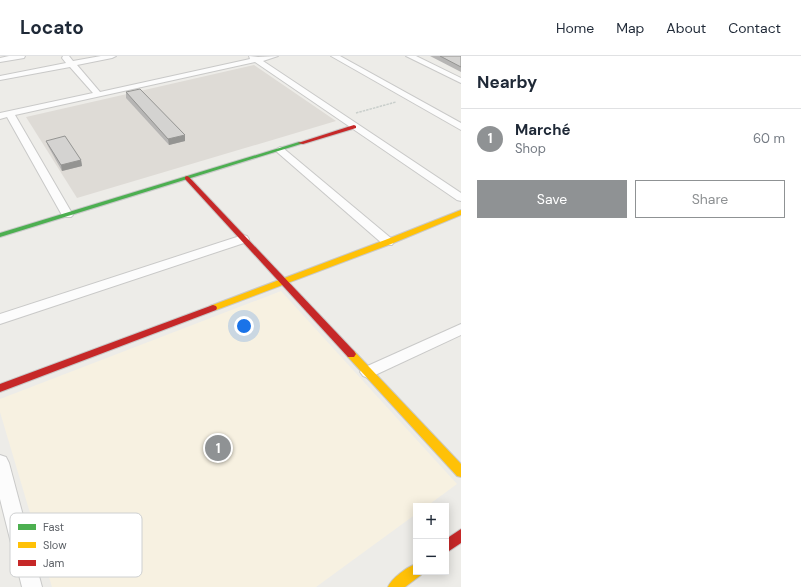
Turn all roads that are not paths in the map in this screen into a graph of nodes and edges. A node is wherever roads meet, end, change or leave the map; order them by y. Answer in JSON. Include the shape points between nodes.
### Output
{"nodes":[{"id":1,"x":21,"y":56,"type":"edge"},
{"id":2,"x":64,"y":56,"type":"edge"},
{"id":3,"x":112,"y":56,"type":"edge"},
{"id":4,"x":274,"y":56,"type":"edge"},
{"id":5,"x":335,"y":56,"type":"edge"},
{"id":6,"x":410,"y":56,"type":"edge"},
{"id":7,"x":253,"y":58,"type":"edge"},
{"id":8,"x":0,"y":60,"type":"edge"},
{"id":9,"x":71,"y":64,"type":"junction"},
{"id":10,"x":0,"y":78,"type":"edge"},
{"id":11,"x":461,"y":81,"type":"edge"},
{"id":12,"x":98,"y":94,"type":"junction"},
{"id":13,"x":5,"y":114,"type":"edge"},
{"id":14,"x":354,"y":127,"type":"junction"},
{"id":15,"x":461,"y":127,"type":"edge"},
{"id":16,"x":280,"y":150,"type":"junction"},
{"id":17,"x":187,"y":178,"type":"junction"},
{"id":18,"x":461,"y":198,"type":"edge"},
{"id":19,"x":461,"y":212,"type":"edge"},
{"id":20,"x":67,"y":215,"type":"junction"},
{"id":21,"x":0,"y":235,"type":"edge"},
{"id":22,"x":243,"y":239,"type":"junction"},
{"id":23,"x":388,"y":242,"type":"junction"},
{"id":24,"x":282,"y":282,"type":"junction"},
{"id":25,"x":0,"y":319,"type":"edge"},
{"id":26,"x":461,"y":329,"type":"edge"},
{"id":27,"x":368,"y":372,"type":"junction"},
{"id":28,"x":0,"y":388,"type":"edge"},
{"id":29,"x":0,"y":463,"type":"edge"},
{"id":30,"x":461,"y":472,"type":"edge"},
{"id":31,"x":13,"y":513,"type":"edge"},
{"id":32,"x":461,"y":535,"type":"edge"},
{"id":33,"x":449,"y":545,"type":"edge"},
{"id":34,"x":413,"y":572,"type":"edge"},
{"id":35,"x":29,"y":577,"type":"edge"},
{"id":36,"x":32,"y":587,"type":"edge"},
{"id":37,"x":395,"y":587,"type":"edge"}],
"edges":[{"from":1,"to":8,"type":"street"},
{"from":2,"to":9,"type":"street"},
{"from":3,"to":9,"type":"street"},
{"from":4,"to":7,"type":"street"},
{"from":5,"to":15,"type":"street"},
{"from":6,"to":11,"type":"street"},
{"from":7,"to":12,"type":"street"},
{"from":7,"to":14,"type":"street"},
{"from":9,"to":10,"type":"street"},
{"from":9,"to":12,"type":"street"},
{"from":12,"to":13,"type":"street"},
{"from":13,"to":20,"type":"street"},
{"from":14,"to":16,"type":"street"},
{"from":14,"to":18,"type":"street"},
{"from":16,"to":17,"type":"street"},
{"from":16,"to":23,"type":"street"},
{"from":17,"to":20,"type":"street"},
{"from":17,"to":22,"type":"street"},
{"from":19,"to":23,"type":"street"},
{"from":20,"to":21,"type":"street"},
{"from":22,"to":24,"type":"street"},
{"from":22,"to":25,"type":"street"},
{"from":23,"to":24,"type":"street"},
{"from":24,"to":27,"type":"street"},
{"from":24,"to":28,"type":"street"},
{"from":26,"to":27,"type":"street"},
{"from":27,"to":30,"type":"street"},
{"from":29,"to":31,"type":"street"},
{"from":32,"to":33,"type":"street"},
{"from":34,"to":37,"type":"street"},
{"from":35,"to":36,"type":"street"}]}
